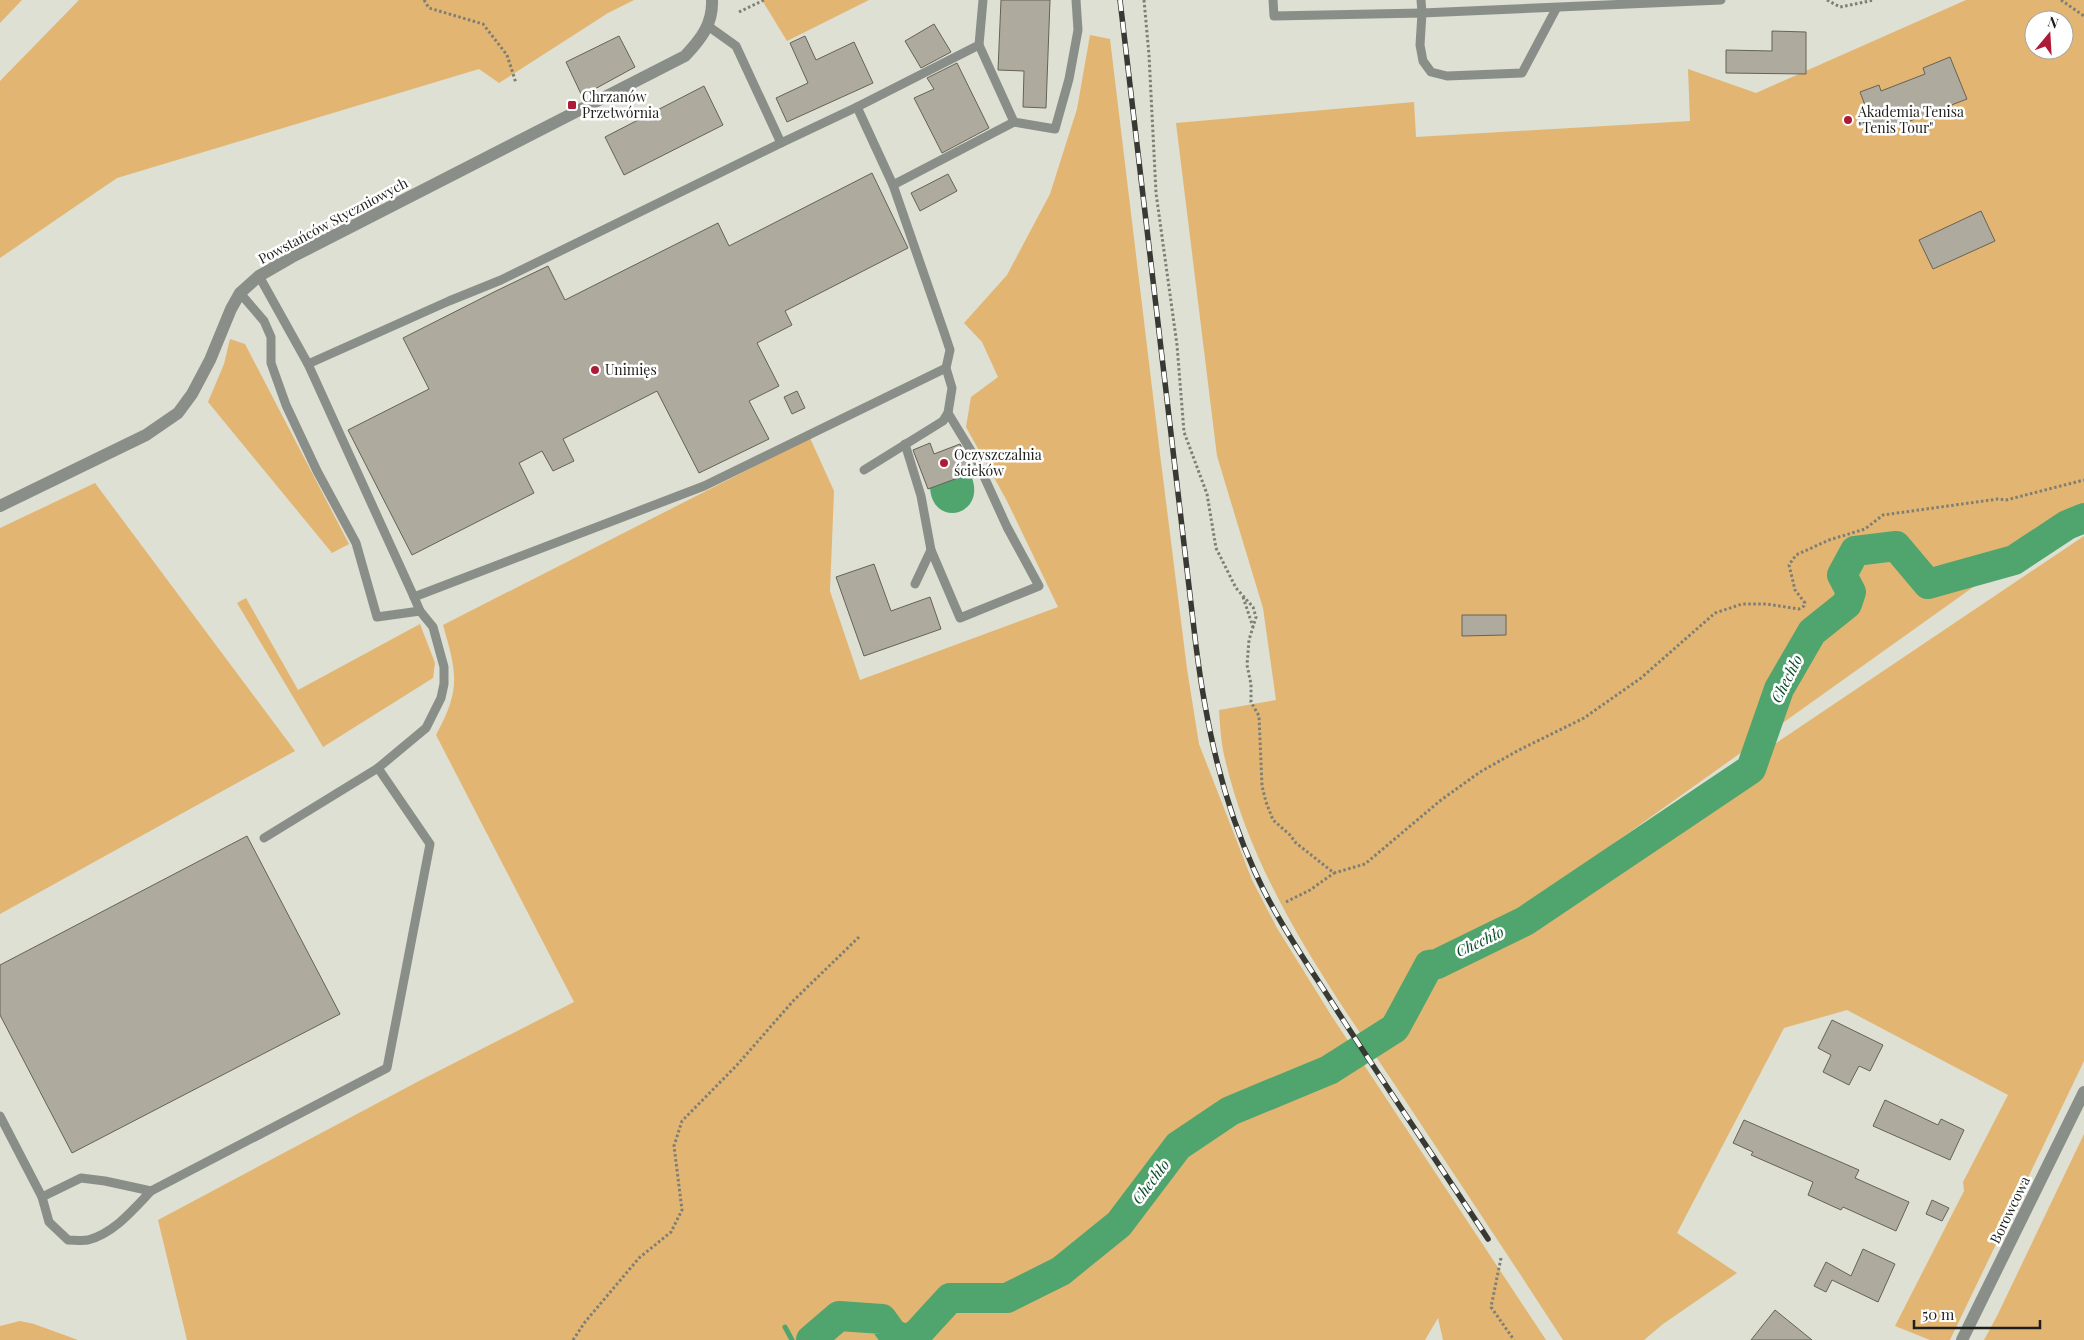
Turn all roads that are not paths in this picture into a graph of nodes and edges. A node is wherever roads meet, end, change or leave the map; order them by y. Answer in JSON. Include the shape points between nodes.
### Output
{"nodes":[{"id":1,"x":712,"y":0,"type":"edge"},
{"id":2,"x":983,"y":0,"type":"edge"},
{"id":3,"x":1076,"y":0,"type":"edge"},
{"id":4,"x":1273,"y":0,"type":"edge"},
{"id":5,"x":1422,"y":0,"type":"edge"},
{"id":6,"x":1721,"y":0,"type":"edge"},
{"id":7,"x":1643,"y":2,"type":"edge"},
{"id":8,"x":1556,"y":8,"type":"junction"},
{"id":9,"x":1422,"y":14,"type":"junction"},
{"id":10,"x":708,"y":26,"type":"junction"},
{"id":11,"x":979,"y":45,"type":"junction"},
{"id":12,"x":857,"y":108,"type":"junction"},
{"id":13,"x":1014,"y":122,"type":"junction"},
{"id":14,"x":781,"y":143,"type":"junction"},
{"id":15,"x":893,"y":185,"type":"junction"},
{"id":16,"x":259,"y":276,"type":"junction"},
{"id":17,"x":240,"y":293,"type":"junction"},
{"id":18,"x":308,"y":364,"type":"junction"},
{"id":19,"x":946,"y":368,"type":"junction"},
{"id":20,"x":948,"y":413,"type":"junction"},
{"id":21,"x":905,"y":444,"type":"junction"},
{"id":22,"x":864,"y":470,"type":"dead end"},
{"id":23,"x":0,"y":506,"type":"edge"},
{"id":24,"x":931,"y":550,"type":"junction"},
{"id":25,"x":915,"y":584,"type":"dead end"},
{"id":26,"x":414,"y":597,"type":"junction"},
{"id":27,"x":420,"y":611,"type":"junction"},
{"id":28,"x":378,"y":768,"type":"junction"},
{"id":29,"x":264,"y":838,"type":"dead end"},
{"id":30,"x":2084,"y":1092,"type":"edge"},
{"id":31,"x":0,"y":1116,"type":"edge"},
{"id":32,"x":151,"y":1191,"type":"junction"},
{"id":33,"x":42,"y":1197,"type":"junction"},
{"id":34,"x":1962,"y":1340,"type":"edge"}],
"edges":[{"from":1,"to":10,"type":"street","name":"Powstańców Styczniowych"},
{"from":2,"to":11,"type":"lane"},
{"from":3,"to":13,"type":"lane","via":[[1078,30],[1055,129]]},
{"from":4,"to":9,"type":"lane","via":[[1274,16]]},
{"from":5,"to":9,"type":"lane"},
{"from":6,"to":7,"type":"lane"},
{"from":7,"to":8,"type":"lane"},
{"from":8,"to":9,"type":"lane"},
{"from":8,"to":9,"type":"lane","via":[[1522,73],[1447,76],[1431,72],[1423,61],[1420,45]]},
{"from":10,"to":14,"type":"lane","via":[[736,46]]},
{"from":10,"to":16,"type":"street","name":"Powstańców Styczniowych","via":[[685,56],[672,64]]},
{"from":11,"to":12,"type":"lane"},
{"from":11,"to":13,"type":"lane"},
{"from":12,"to":14,"type":"lane"},
{"from":12,"to":15,"type":"lane"},
{"from":13,"to":15,"type":"lane"},
{"from":14,"to":18,"type":"lane","via":[[501,280]]},
{"from":15,"to":19,"type":"lane","via":[[950,350]]},
{"from":16,"to":17,"type":"street","name":"Powstańców Styczniowych"},
{"from":16,"to":18,"type":"lane"},
{"from":17,"to":23,"type":"street","name":"Powstańców Styczniowych","via":[[210,360],[178,413],[146,435]]},
{"from":17,"to":27,"type":"lane","via":[[264,321],[271,337],[270,364],[317,471],[356,543],[377,617]]},
{"from":18,"to":26,"type":"lane"},
{"from":19,"to":20,"type":"lane","via":[[952,388]]},
{"from":19,"to":26,"type":"lane","via":[[704,486]]},
{"from":20,"to":21,"type":"lane","via":[[943,421]]},
{"from":20,"to":24,"type":"lane","via":[[976,459],[1039,586],[960,618]]},
{"from":21,"to":22,"type":"lane"},
{"from":21,"to":24,"type":"lane","via":[[921,496]]},
{"from":24,"to":25,"type":"lane"},
{"from":26,"to":27,"type":"lane"},
{"from":27,"to":28,"type":"lane","via":[[433,628],[444,667],[441,698],[426,728]]},
{"from":28,"to":29,"type":"lane"},
{"from":28,"to":32,"type":"lane","via":[[430,844],[387,1068]]},
{"from":30,"to":34,"type":"street","name":"Borowcowa"},
{"from":31,"to":33,"type":"lane"},
{"from":32,"to":33,"type":"lane","via":[[81,1178]]},
{"from":32,"to":33,"type":"lane","via":[[110,1230],[87,1240],[68,1240],[49,1222]]}]}
